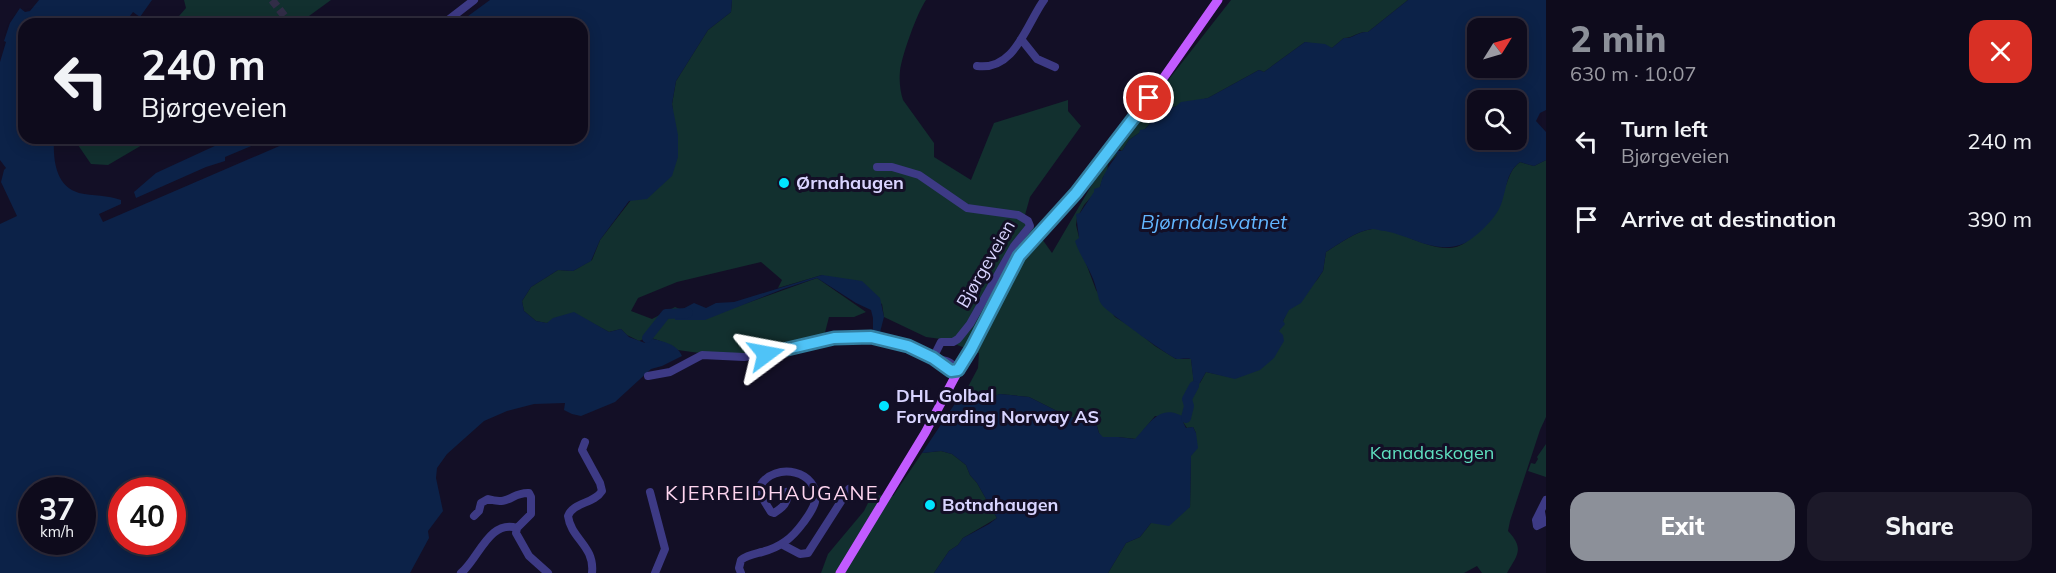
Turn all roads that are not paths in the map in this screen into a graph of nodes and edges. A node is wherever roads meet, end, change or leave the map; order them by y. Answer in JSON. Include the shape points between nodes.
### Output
{"nodes":[{"id":1,"x":474,"y":0,"type":"edge"},
{"id":2,"x":1044,"y":0,"type":"edge"},
{"id":3,"x":1218,"y":0,"type":"edge"},
{"id":4,"x":451,"y":18,"type":"edge"},
{"id":5,"x":1021,"y":39,"type":"junction"},
{"id":6,"x":977,"y":66,"type":"dead end"},
{"id":7,"x":1055,"y":67,"type":"dead end"},
{"id":8,"x":877,"y":167,"type":"dead end"},
{"id":9,"x":933,"y":358,"type":"junction"},
{"id":10,"x":954,"y":369,"type":"junction"},
{"id":11,"x":648,"y":376,"type":"dead end"},
{"id":12,"x":585,"y":442,"type":"dead end"},
{"id":13,"x":849,"y":489,"type":"dead end"},
{"id":14,"x":650,"y":492,"type":"dead end"},
{"id":15,"x":786,"y":492,"type":"dead end"},
{"id":16,"x":1546,"y":500,"type":"edge"},
{"id":17,"x":1541,"y":512,"type":"dead end"},
{"id":18,"x":474,"y":516,"type":"dead end"},
{"id":19,"x":517,"y":528,"type":"junction"},
{"id":20,"x":783,"y":544,"type":"junction"},
{"id":21,"x":461,"y":573,"type":"edge"},
{"id":22,"x":548,"y":573,"type":"edge"},
{"id":23,"x":592,"y":573,"type":"edge"},
{"id":24,"x":655,"y":573,"type":"edge"},
{"id":25,"x":741,"y":573,"type":"edge"},
{"id":26,"x":840,"y":573,"type":"edge"}],
"edges":[{"from":1,"to":4,"type":"street"},
{"from":2,"to":5,"type":"street"},
{"from":3,"to":10,"type":"main road","name":"Bjørgeveien","via":[[1136,117],[1076,193],[1019,256]]},
{"from":5,"to":6,"type":"street","via":[[1003,62]]},
{"from":5,"to":7,"type":"street","via":[[1036,59]]},
{"from":8,"to":9,"type":"street","name":"Bjørgeveien","via":[[892,167],[919,176],[968,208],[1028,220],[1029,226],[970,324],[958,339],[941,342]]},
{"from":9,"to":10,"type":"street"},
{"from":9,"to":11,"type":"street","via":[[908,346],[871,337],[846,337],[744,357],[702,355],[670,372]]},
{"from":10,"to":26,"type":"main road","name":"Bjørgeveien","via":[[917,446]]},
{"from":12,"to":23,"type":"street","via":[[582,450],[602,492],[572,509],[568,516],[590,554]]},
{"from":13,"to":20,"type":"street","via":[[808,553],[800,554]]},
{"from":14,"to":24,"type":"street","via":[[665,549]]},
{"from":15,"to":20,"type":"street","via":[[785,506],[774,513],[762,500],[760,486],[778,473],[794,471],[812,484],[815,500],[796,532]]},
{"from":16,"to":17,"type":"street"},
{"from":18,"to":19,"type":"street","via":[[488,499],[508,501],[529,493],[531,514]]},
{"from":19,"to":21,"type":"street","via":[[510,525],[490,537]]},
{"from":19,"to":22,"type":"street","via":[[522,547]]},
{"from":20,"to":25,"type":"street","via":[[744,558],[739,565]]}]}
